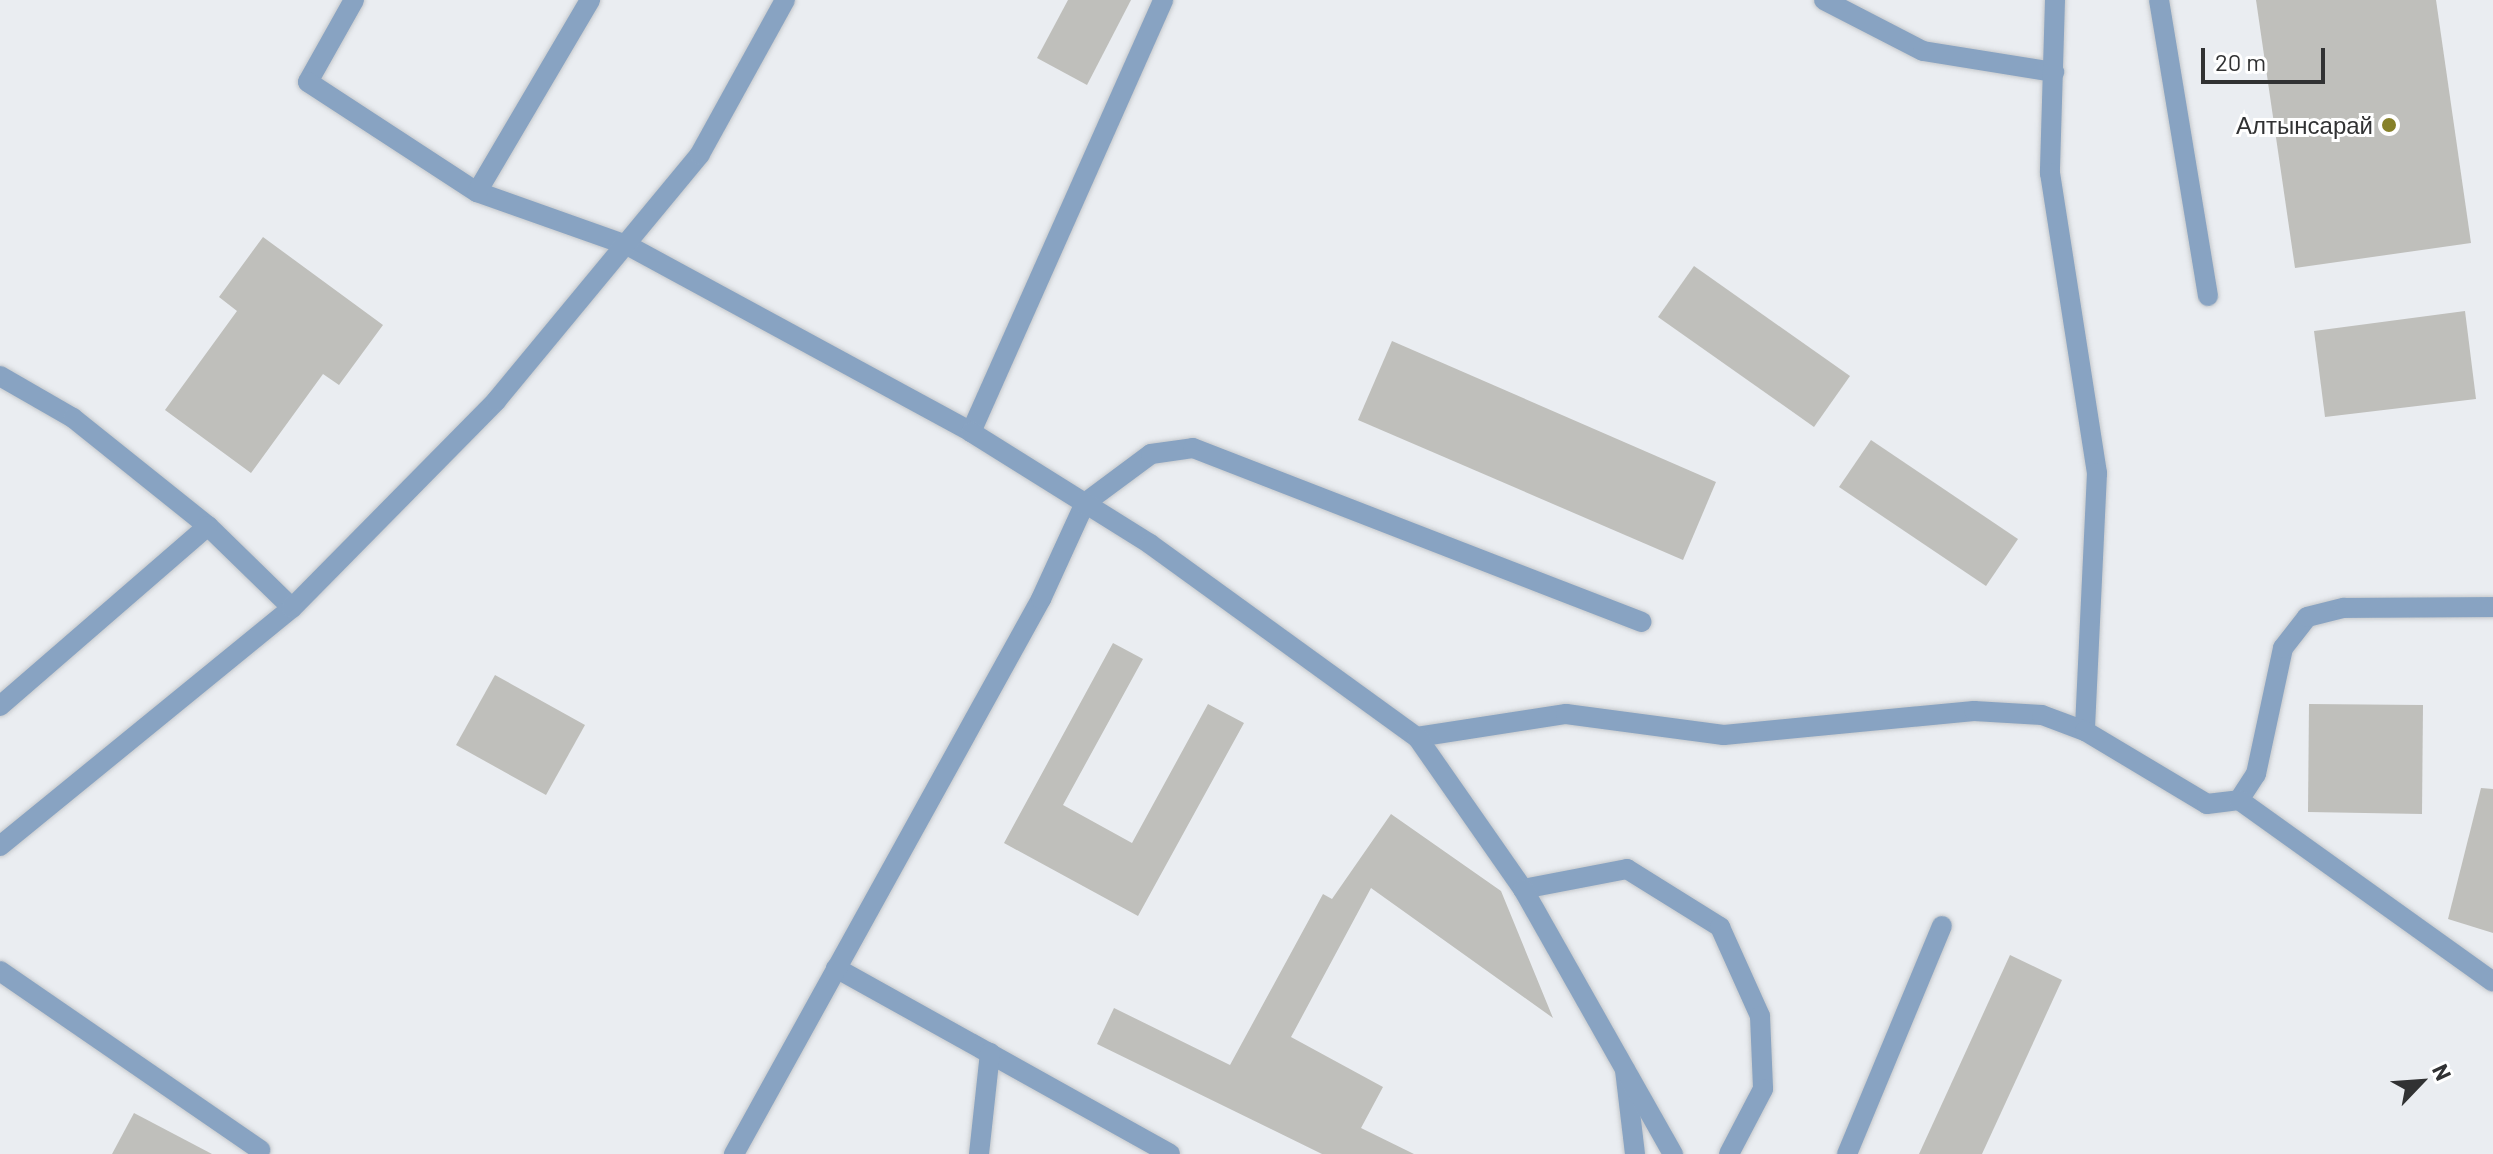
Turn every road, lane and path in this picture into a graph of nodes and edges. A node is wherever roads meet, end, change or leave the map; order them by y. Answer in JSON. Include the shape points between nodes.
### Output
{"nodes":[{"id":1,"x":354,"y":0,"type":"edge"},
{"id":2,"x":590,"y":0,"type":"edge"},
{"id":3,"x":785,"y":0,"type":"edge"},
{"id":4,"x":1163,"y":0,"type":"edge"},
{"id":5,"x":1824,"y":0,"type":"edge"},
{"id":6,"x":2055,"y":0,"type":"edge"},
{"id":7,"x":2159,"y":0,"type":"edge"},
{"id":8,"x":2054,"y":72,"type":"junction"},
{"id":9,"x":477,"y":192,"type":"junction"},
{"id":10,"x":627,"y":245,"type":"junction"},
{"id":11,"x":2208,"y":296,"type":"dead end"},
{"id":12,"x":0,"y":376,"type":"edge"},
{"id":13,"x":971,"y":432,"type":"junction"},
{"id":14,"x":1085,"y":503,"type":"junction"},
{"id":15,"x":208,"y":526,"type":"junction"},
{"id":16,"x":2493,"y":607,"type":"edge"},
{"id":17,"x":292,"y":608,"type":"junction"},
{"id":18,"x":1641,"y":622,"type":"dead end"},
{"id":19,"x":0,"y":706,"type":"edge"},
{"id":20,"x":2085,"y":731,"type":"junction"},
{"id":21,"x":1417,"y":737,"type":"junction"},
{"id":22,"x":2239,"y":800,"type":"junction"},
{"id":23,"x":0,"y":846,"type":"edge"},
{"id":24,"x":1523,"y":889,"type":"junction"},
{"id":25,"x":1942,"y":926,"type":"dead end"},
{"id":26,"x":836,"y":968,"type":"junction"},
{"id":27,"x":0,"y":971,"type":"edge"},
{"id":28,"x":2493,"y":982,"type":"edge"},
{"id":29,"x":990,"y":1053,"type":"junction"},
{"id":30,"x":1625,"y":1070,"type":"junction"},
{"id":31,"x":260,"y":1150,"type":"dead end"},
{"id":32,"x":734,"y":1154,"type":"edge"},
{"id":33,"x":979,"y":1154,"type":"edge"},
{"id":34,"x":1170,"y":1154,"type":"edge"},
{"id":35,"x":1635,"y":1154,"type":"edge"},
{"id":36,"x":1673,"y":1154,"type":"edge"},
{"id":37,"x":1729,"y":1154,"type":"edge"},
{"id":38,"x":1847,"y":1154,"type":"edge"}],
"edges":[{"from":1,"to":9,"type":"street","via":[[308,82]]},
{"from":2,"to":9,"type":"street"},
{"from":3,"to":10,"type":"street","via":[[700,154]]},
{"from":4,"to":13,"type":"street"},
{"from":5,"to":8,"type":"street","via":[[1923,51]]},
{"from":6,"to":8,"type":"street"},
{"from":7,"to":11,"type":"street"},
{"from":8,"to":20,"type":"street","via":[[2050,173],[2097,473]]},
{"from":9,"to":10,"type":"street"},
{"from":10,"to":13,"type":"street"},
{"from":10,"to":17,"type":"street","via":[[496,401]]},
{"from":12,"to":15,"type":"street","via":[[73,418]]},
{"from":13,"to":14,"type":"street"},
{"from":14,"to":18,"type":"street","via":[[1151,454],[1193,448]]},
{"from":14,"to":21,"type":"street"},
{"from":14,"to":26,"type":"street","via":[[1041,599]]},
{"from":15,"to":17,"type":"street"},
{"from":15,"to":19,"type":"street"},
{"from":16,"to":22,"type":"street","via":[[2344,608],[2307,617],[2283,648],[2256,774]]},
{"from":17,"to":23,"type":"street"},
{"from":20,"to":21,"type":"street","via":[[2042,715],[1974,711],[1724,735],[1566,714]]},
{"from":20,"to":22,"type":"street","via":[[2207,804]]},
{"from":21,"to":24,"type":"street"},
{"from":22,"to":28,"type":"street"},
{"from":24,"to":30,"type":"street"},
{"from":24,"to":37,"type":"street","via":[[1627,869],[1720,927],[1760,1016],[1763,1089]]},
{"from":25,"to":38,"type":"street"},
{"from":26,"to":29,"type":"street"},
{"from":26,"to":32,"type":"street"},
{"from":27,"to":31,"type":"street"},
{"from":29,"to":33,"type":"street"},
{"from":29,"to":34,"type":"street"},
{"from":30,"to":35,"type":"street"},
{"from":30,"to":36,"type":"street"}]}
